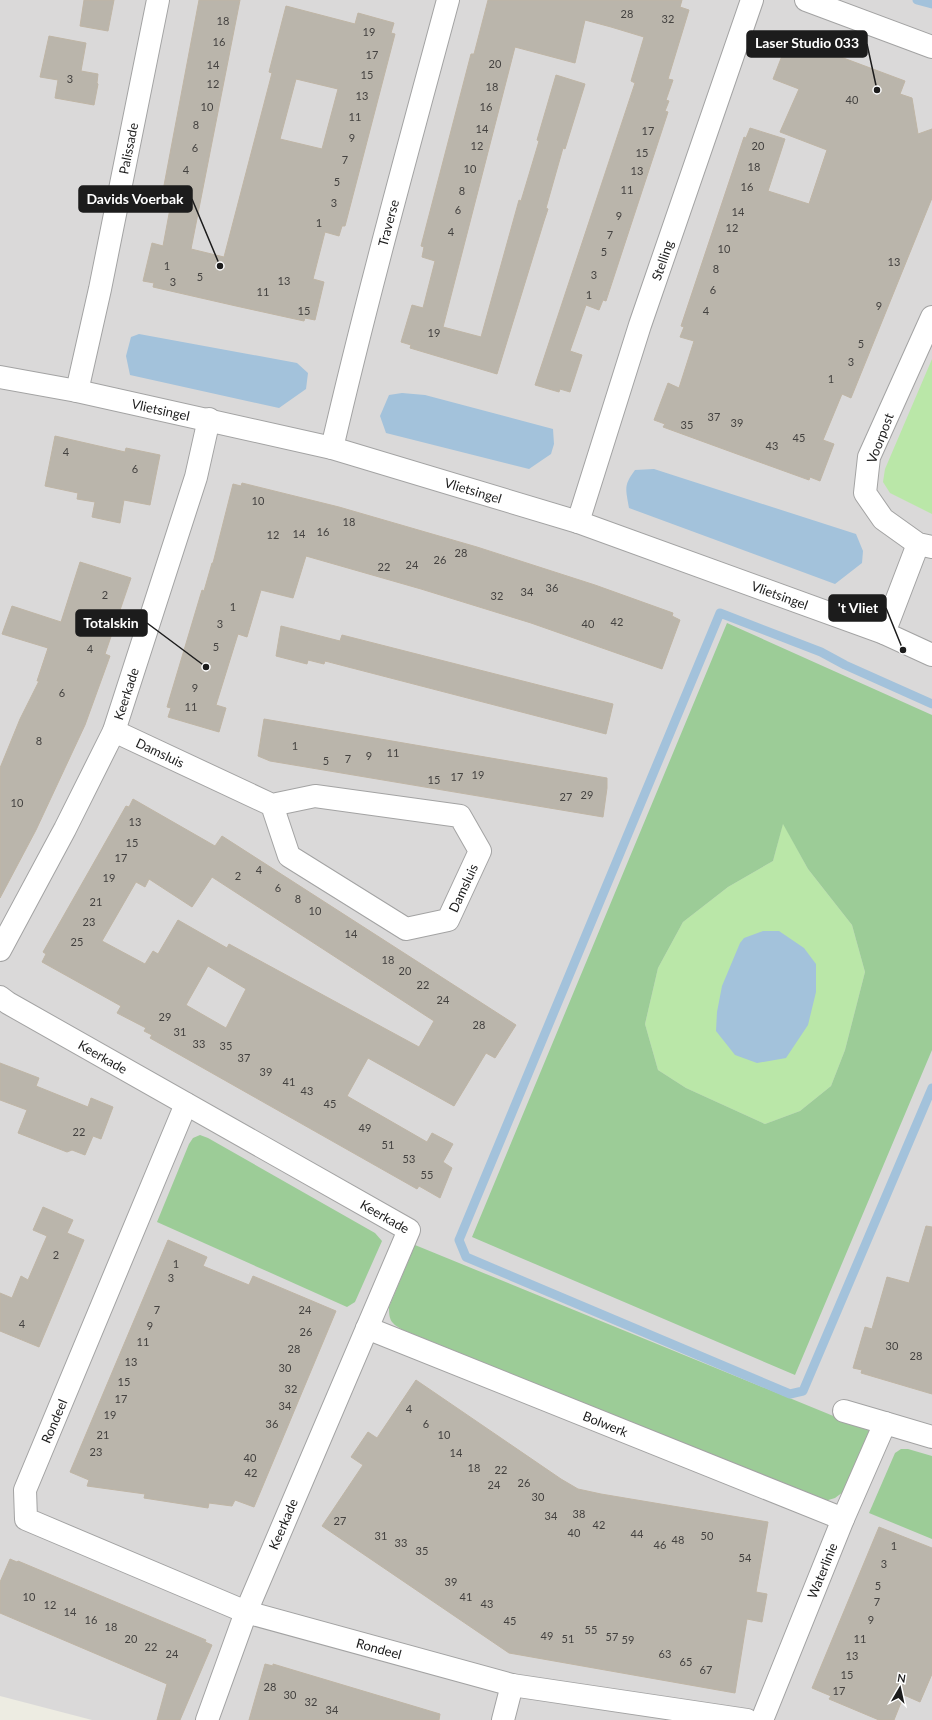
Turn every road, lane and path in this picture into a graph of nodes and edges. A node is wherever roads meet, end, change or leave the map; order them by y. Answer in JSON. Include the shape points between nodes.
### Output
{"nodes":[{"id":1,"x":158,"y":0,"type":"edge"},
{"id":2,"x":448,"y":0,"type":"edge"},
{"id":3,"x":752,"y":0,"type":"edge"},
{"id":4,"x":806,"y":0,"type":"edge"},
{"id":5,"x":932,"y":47,"type":"edge"},
{"id":6,"x":932,"y":317,"type":"edge"},
{"id":7,"x":0,"y":378,"type":"edge"},
{"id":8,"x":77,"y":391,"type":"junction"},
{"id":9,"x":209,"y":419,"type":"junction"},
{"id":10,"x":332,"y":448,"type":"junction"},
{"id":11,"x":578,"y":522,"type":"junction"},
{"id":12,"x":925,"y":545,"type":"edge"},
{"id":13,"x":884,"y":633,"type":"junction"},
{"id":14,"x":932,"y":655,"type":"edge"},
{"id":15,"x":114,"y":731,"type":"junction"},
{"id":16,"x":272,"y":805,"type":"junction"},
{"id":17,"x":0,"y":950,"type":"edge"},
{"id":18,"x":0,"y":997,"type":"edge"},
{"id":19,"x":186,"y":1104,"type":"junction"},
{"id":20,"x":367,"y":1328,"type":"junction"},
{"id":21,"x":844,"y":1411,"type":"dead end"},
{"id":22,"x":885,"y":1423,"type":"junction"},
{"id":23,"x":932,"y":1437,"type":"edge"},
{"id":24,"x":843,"y":1519,"type":"junction"},
{"id":25,"x":246,"y":1612,"type":"junction"},
{"id":26,"x":512,"y":1685,"type":"junction"},
{"id":27,"x":207,"y":1720,"type":"edge"},
{"id":28,"x":503,"y":1720,"type":"edge"},
{"id":29,"x":747,"y":1720,"type":"edge"},
{"id":30,"x":762,"y":1720,"type":"edge"}],
"edges":[{"from":1,"to":8,"type":"street","name":"Palissade"},
{"from":2,"to":10,"type":"street","name":"Traverse","via":[[380,250]]},
{"from":3,"to":11,"type":"street","name":"Stelling","via":[[640,325]]},
{"from":4,"to":5,"type":"street"},
{"from":6,"to":12,"type":"street","name":"Voorpost","via":[[869,458],[865,493],[882,519]]},
{"from":7,"to":8,"type":"street","name":"Vlietsingel"},
{"from":8,"to":9,"type":"street","name":"Vlietsingel"},
{"from":9,"to":10,"type":"street","name":"Vlietsingel"},
{"from":9,"to":15,"type":"street","name":"Keerkade","via":[[196,477]]},
{"from":10,"to":11,"type":"street","name":"Vlietsingel"},
{"from":11,"to":13,"type":"street","name":"Vlietsingel"},
{"from":12,"to":13,"type":"street","name":"Voorpost"},
{"from":13,"to":14,"type":"street","name":"Vlietsingel"},
{"from":15,"to":16,"type":"street","name":"Damsluis"},
{"from":15,"to":17,"type":"street","name":"Keerkade"},
{"from":16,"to":16,"type":"street","name":"Damsluis","via":[[289,856],[406,929],[448,920],[480,851],[460,816],[315,796]]},
{"from":18,"to":19,"type":"street","name":"Keerkade"},
{"from":19,"to":20,"type":"street","name":"Keerkade","via":[[409,1230]]},
{"from":19,"to":25,"type":"street","name":"Rondeel","via":[[25,1490],[26,1520]]},
{"from":20,"to":24,"type":"street","name":"Bolwerk"},
{"from":20,"to":25,"type":"street","name":"Keerkade"},
{"from":21,"to":22,"type":"street"},
{"from":22,"to":23,"type":"street"},
{"from":22,"to":24,"type":"street","name":"Waterlinie"},
{"from":24,"to":30,"type":"street","name":"Waterlinie"},
{"from":25,"to":26,"type":"street","name":"Rondeel"},
{"from":25,"to":27,"type":"street"},
{"from":26,"to":28,"type":"street"},
{"from":26,"to":29,"type":"street","name":"Rondeel"}]}
